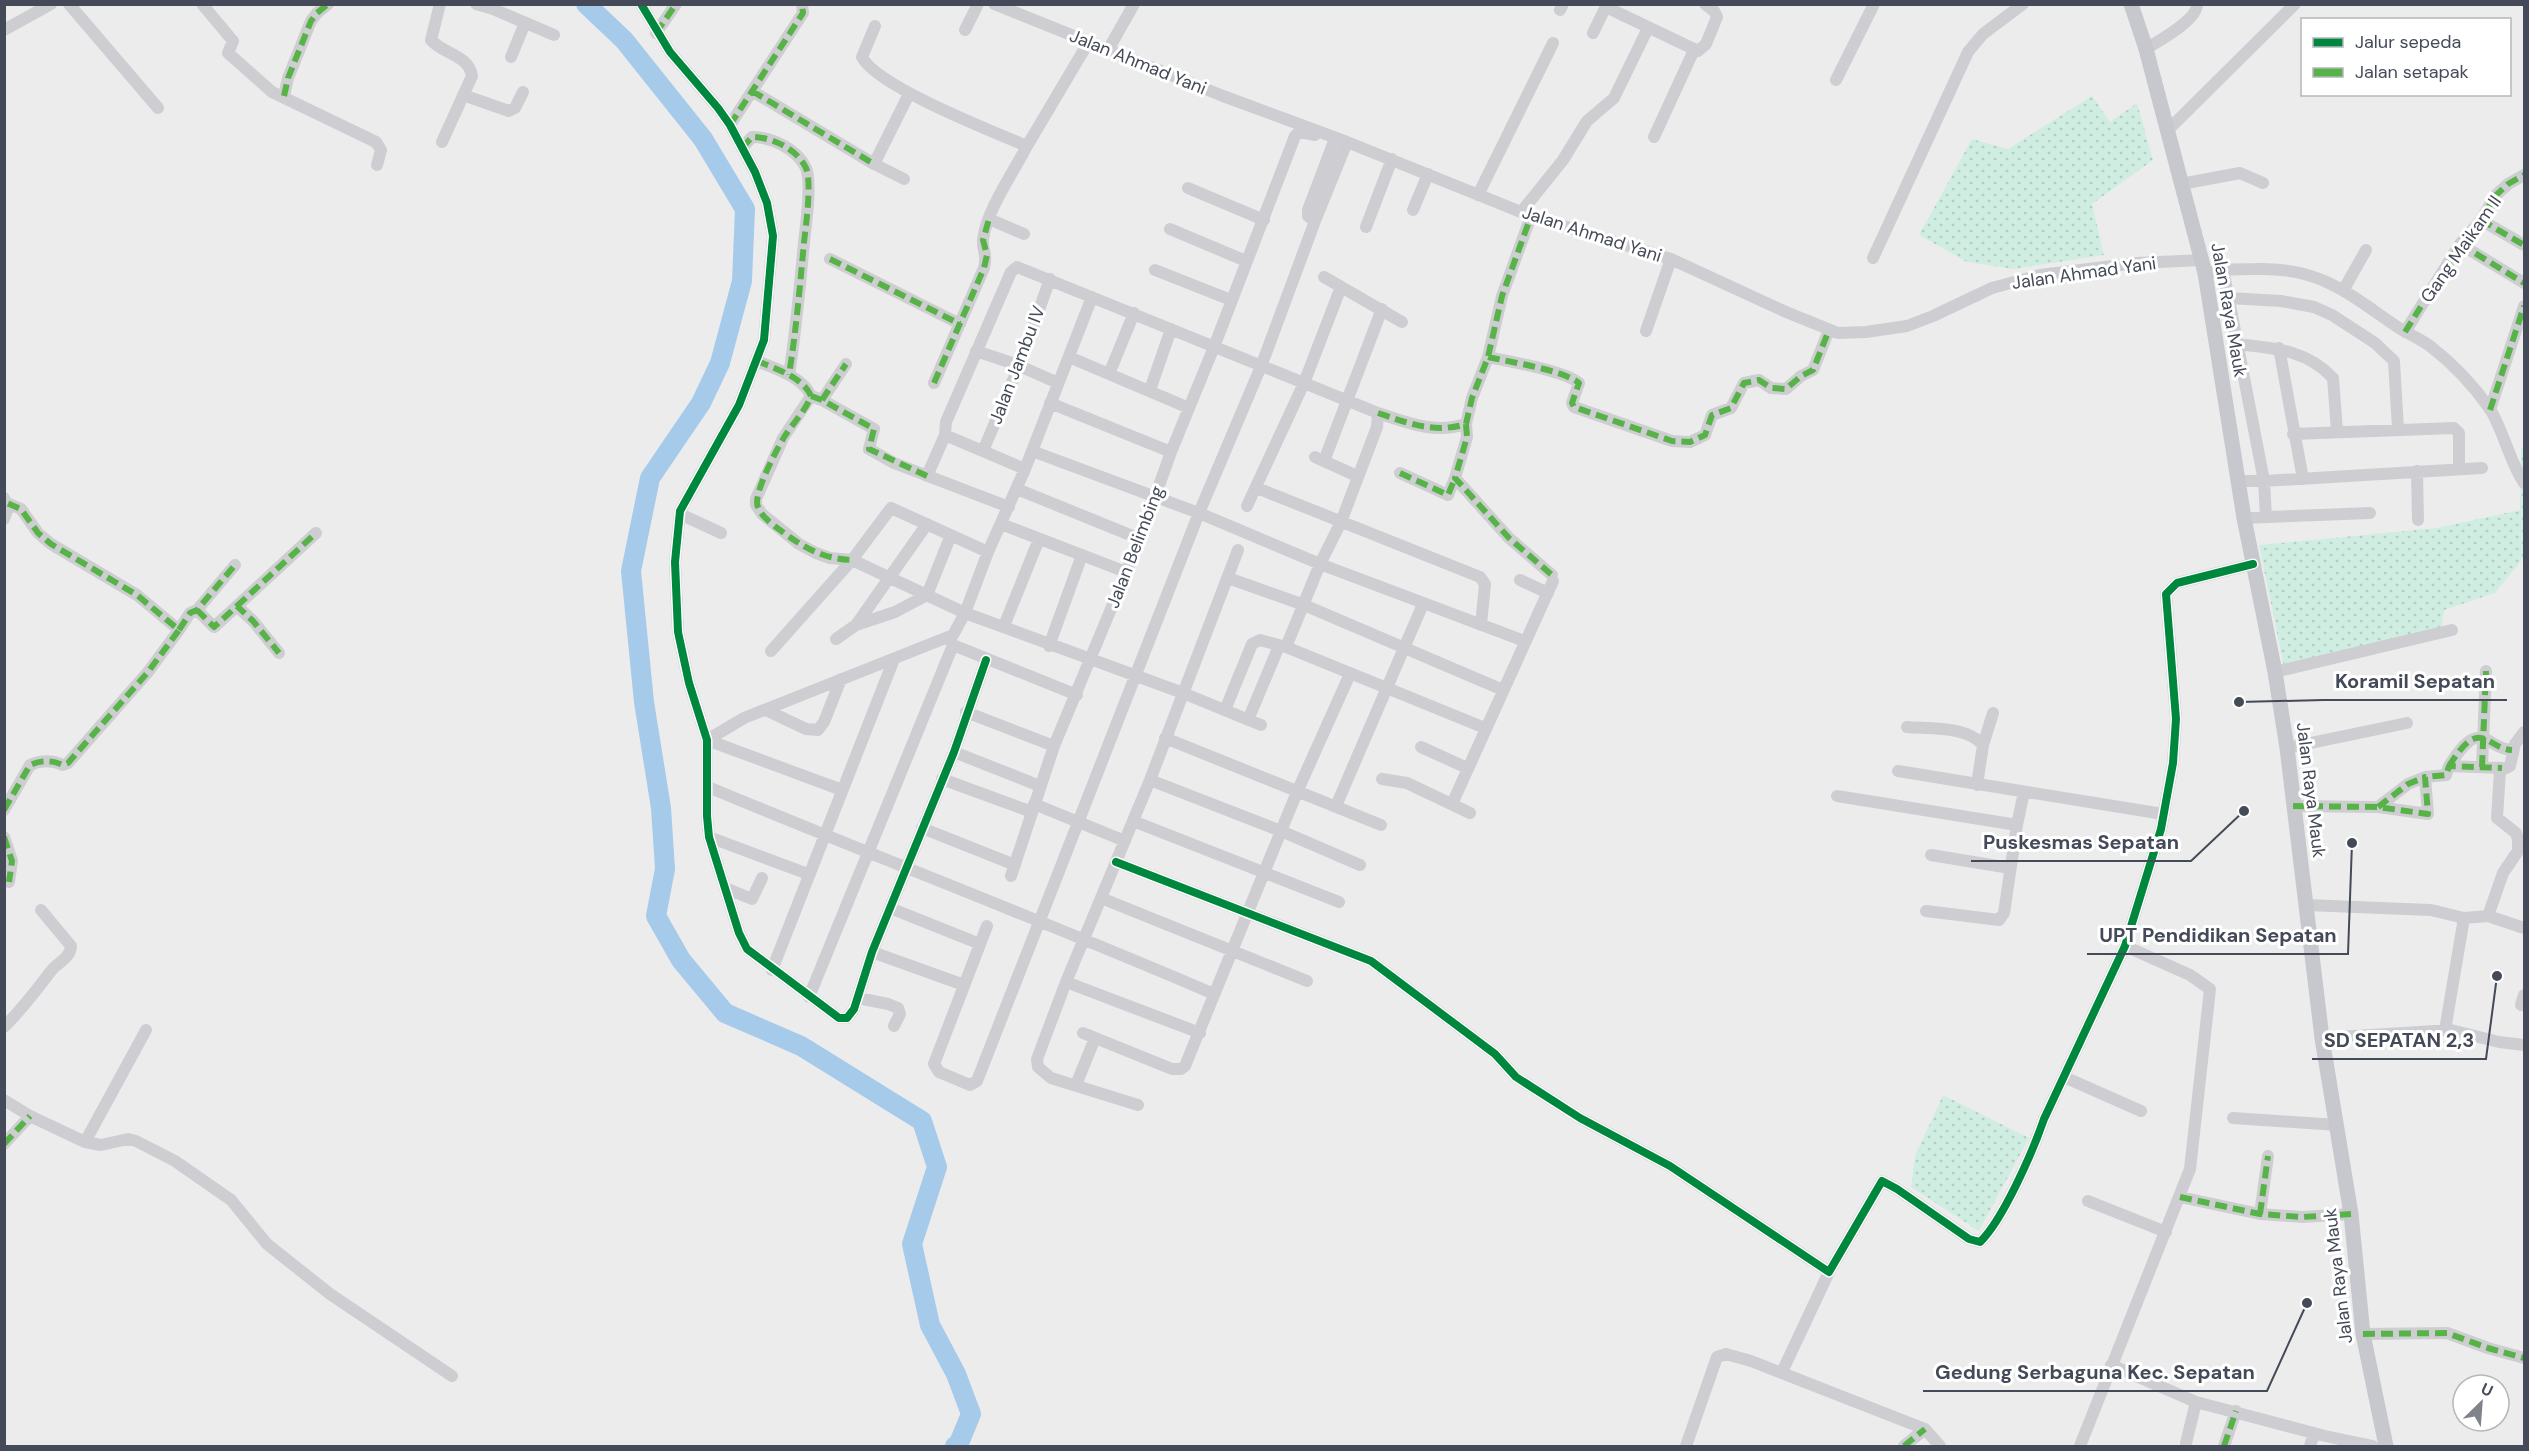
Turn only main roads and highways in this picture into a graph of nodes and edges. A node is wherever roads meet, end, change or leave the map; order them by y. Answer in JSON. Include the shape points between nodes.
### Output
{"nodes":[{"id":1,"x":2131,"y":4,"type":"edge"},
{"id":2,"x":2386,"y":1446,"type":"edge"}],
"edges":[{"from":1,"to":2,"type":"main road","name":"Jalan Raya Mauk","via":[[2204,266],[2244,518],[2287,748],[2322,1038],[2351,1214],[2363,1334]]}]}
